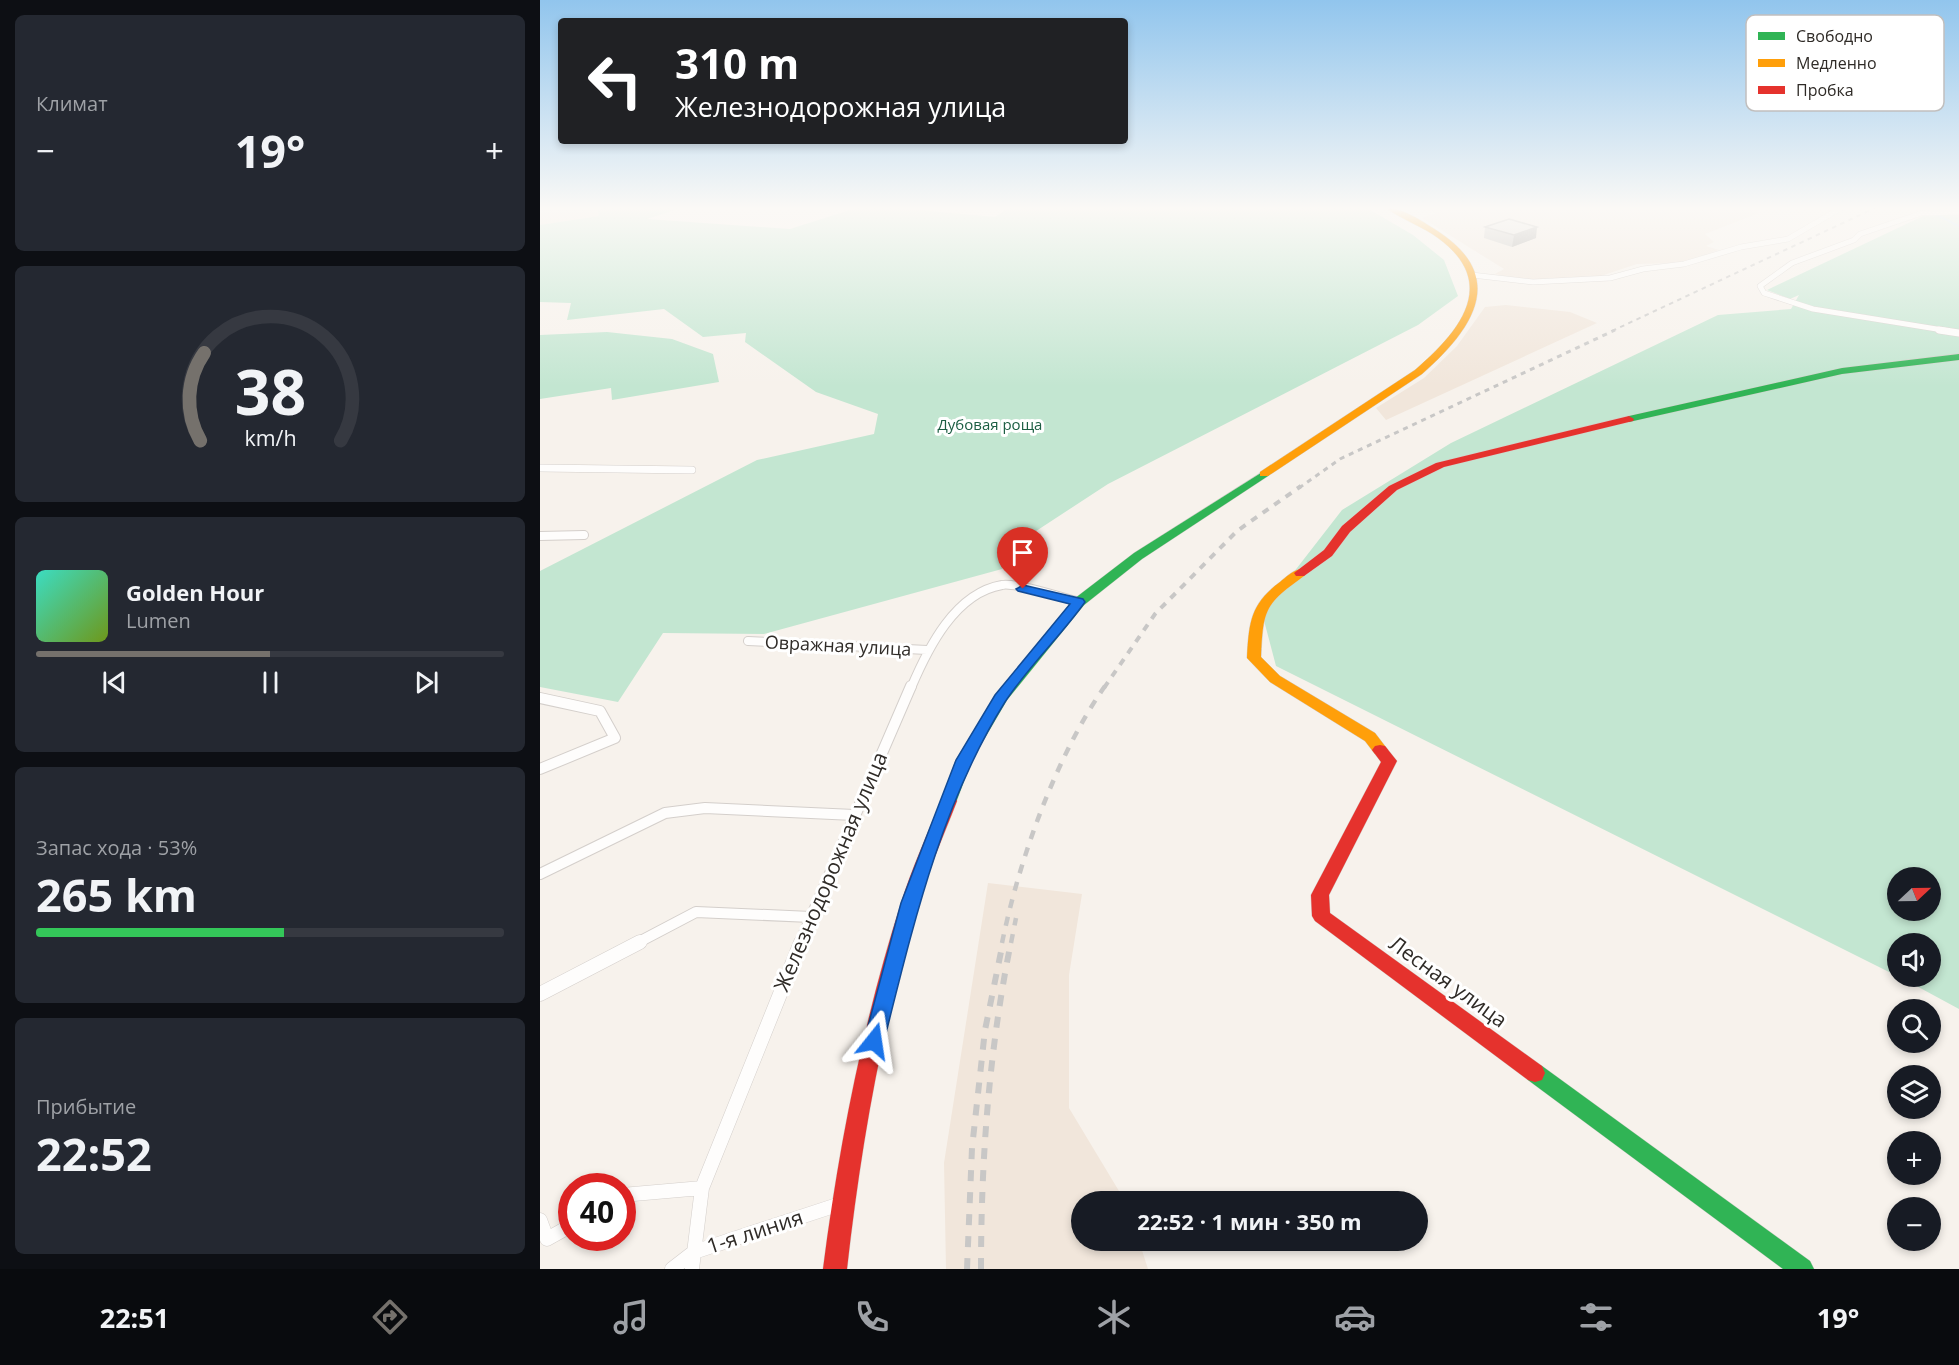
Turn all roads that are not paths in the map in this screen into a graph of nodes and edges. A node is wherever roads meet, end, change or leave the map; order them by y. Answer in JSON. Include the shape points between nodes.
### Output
{"nodes":[{"id":1,"x":1467,"y":267,"type":"edge"},
{"id":2,"x":1658,"y":267,"type":"edge"},
{"id":3,"x":1787,"y":267,"type":"edge"},
{"id":4,"x":1472,"y":275,"type":"junction"},
{"id":5,"x":1959,"y":333,"type":"edge"},
{"id":6,"x":1959,"y":357,"type":"edge"},
{"id":7,"x":540,"y":468,"type":"edge"},
{"id":8,"x":692,"y":470,"type":"dead end"},
{"id":9,"x":584,"y":535,"type":"dead end"},
{"id":10,"x":540,"y":536,"type":"edge"},
{"id":11,"x":1079,"y":602,"type":"junction"},
{"id":12,"x":748,"y":641,"type":"dead end"},
{"id":13,"x":927,"y":650,"type":"junction"},
{"id":14,"x":540,"y":698,"type":"edge"},
{"id":15,"x":540,"y":769,"type":"edge"},
{"id":16,"x":854,"y":815,"type":"junction"},
{"id":17,"x":540,"y":874,"type":"edge"},
{"id":18,"x":811,"y":917,"type":"junction"},
{"id":19,"x":540,"y":994,"type":"edge"},
{"id":20,"x":702,"y":1188,"type":"junction"},
{"id":21,"x":636,"y":1193,"type":"edge"},
{"id":22,"x":842,"y":1203,"type":"junction"},
{"id":23,"x":540,"y":1220,"type":"edge"},
{"id":24,"x":558,"y":1233,"type":"edge"},
{"id":25,"x":694,"y":1252,"type":"junction"},
{"id":26,"x":672,"y":1269,"type":"edge"},
{"id":27,"x":692,"y":1269,"type":"edge"},
{"id":28,"x":835,"y":1269,"type":"edge"},
{"id":29,"x":1802,"y":1269,"type":"edge"}],
"edges":[{"from":1,"to":4,"type":"street"},
{"from":2,"to":4,"type":"street","via":[[1610,278],[1533,282]]},
{"from":3,"to":5,"type":"street","via":[[1760,286],[1764,293],[1813,309]]},
{"from":4,"to":11,"type":"street","via":[[1474,291],[1469,311],[1456,337],[1436,360],[1160,539]]},
{"from":6,"to":29,"type":"street","name":"Лесная улица","via":[[1842,371],[1440,465],[1393,488],[1346,529],[1328,553],[1267,596],[1256,615],[1254,658],[1275,679],[1370,737],[1389,761],[1320,895],[1321,916]]},
{"from":7,"to":8,"type":"street"},
{"from":9,"to":10,"type":"street"},
{"from":11,"to":13,"type":"street","name":"Железнодорожная улица","via":[[1004,584],[970,597]]},
{"from":11,"to":22,"type":"street","via":[[1001,698],[964,760],[910,903],[874,1041]]},
{"from":12,"to":13,"type":"street","name":"Овражная улица"},
{"from":13,"to":16,"type":"street","name":"Железнодорожная улица"},
{"from":14,"to":15,"type":"street","via":[[600,711],[615,738]]},
{"from":16,"to":17,"type":"street","via":[[705,808],[665,813]]},
{"from":16,"to":18,"type":"street","name":"Железнодорожная улица"},
{"from":18,"to":19,"type":"street","via":[[696,912]]},
{"from":18,"to":20,"type":"street","name":"Железнодорожная улица"},
{"from":20,"to":21,"type":"street"},
{"from":20,"to":25,"type":"street","name":"Железнодорожная улица"},
{"from":22,"to":25,"type":"street","name":"1-я линия"},
{"from":22,"to":28,"type":"street"},
{"from":23,"to":24,"type":"street","via":[[547,1239]]},
{"from":25,"to":26,"type":"street","name":"1-я линия"},
{"from":25,"to":27,"type":"street","name":"Железнодорожная улица"}]}
